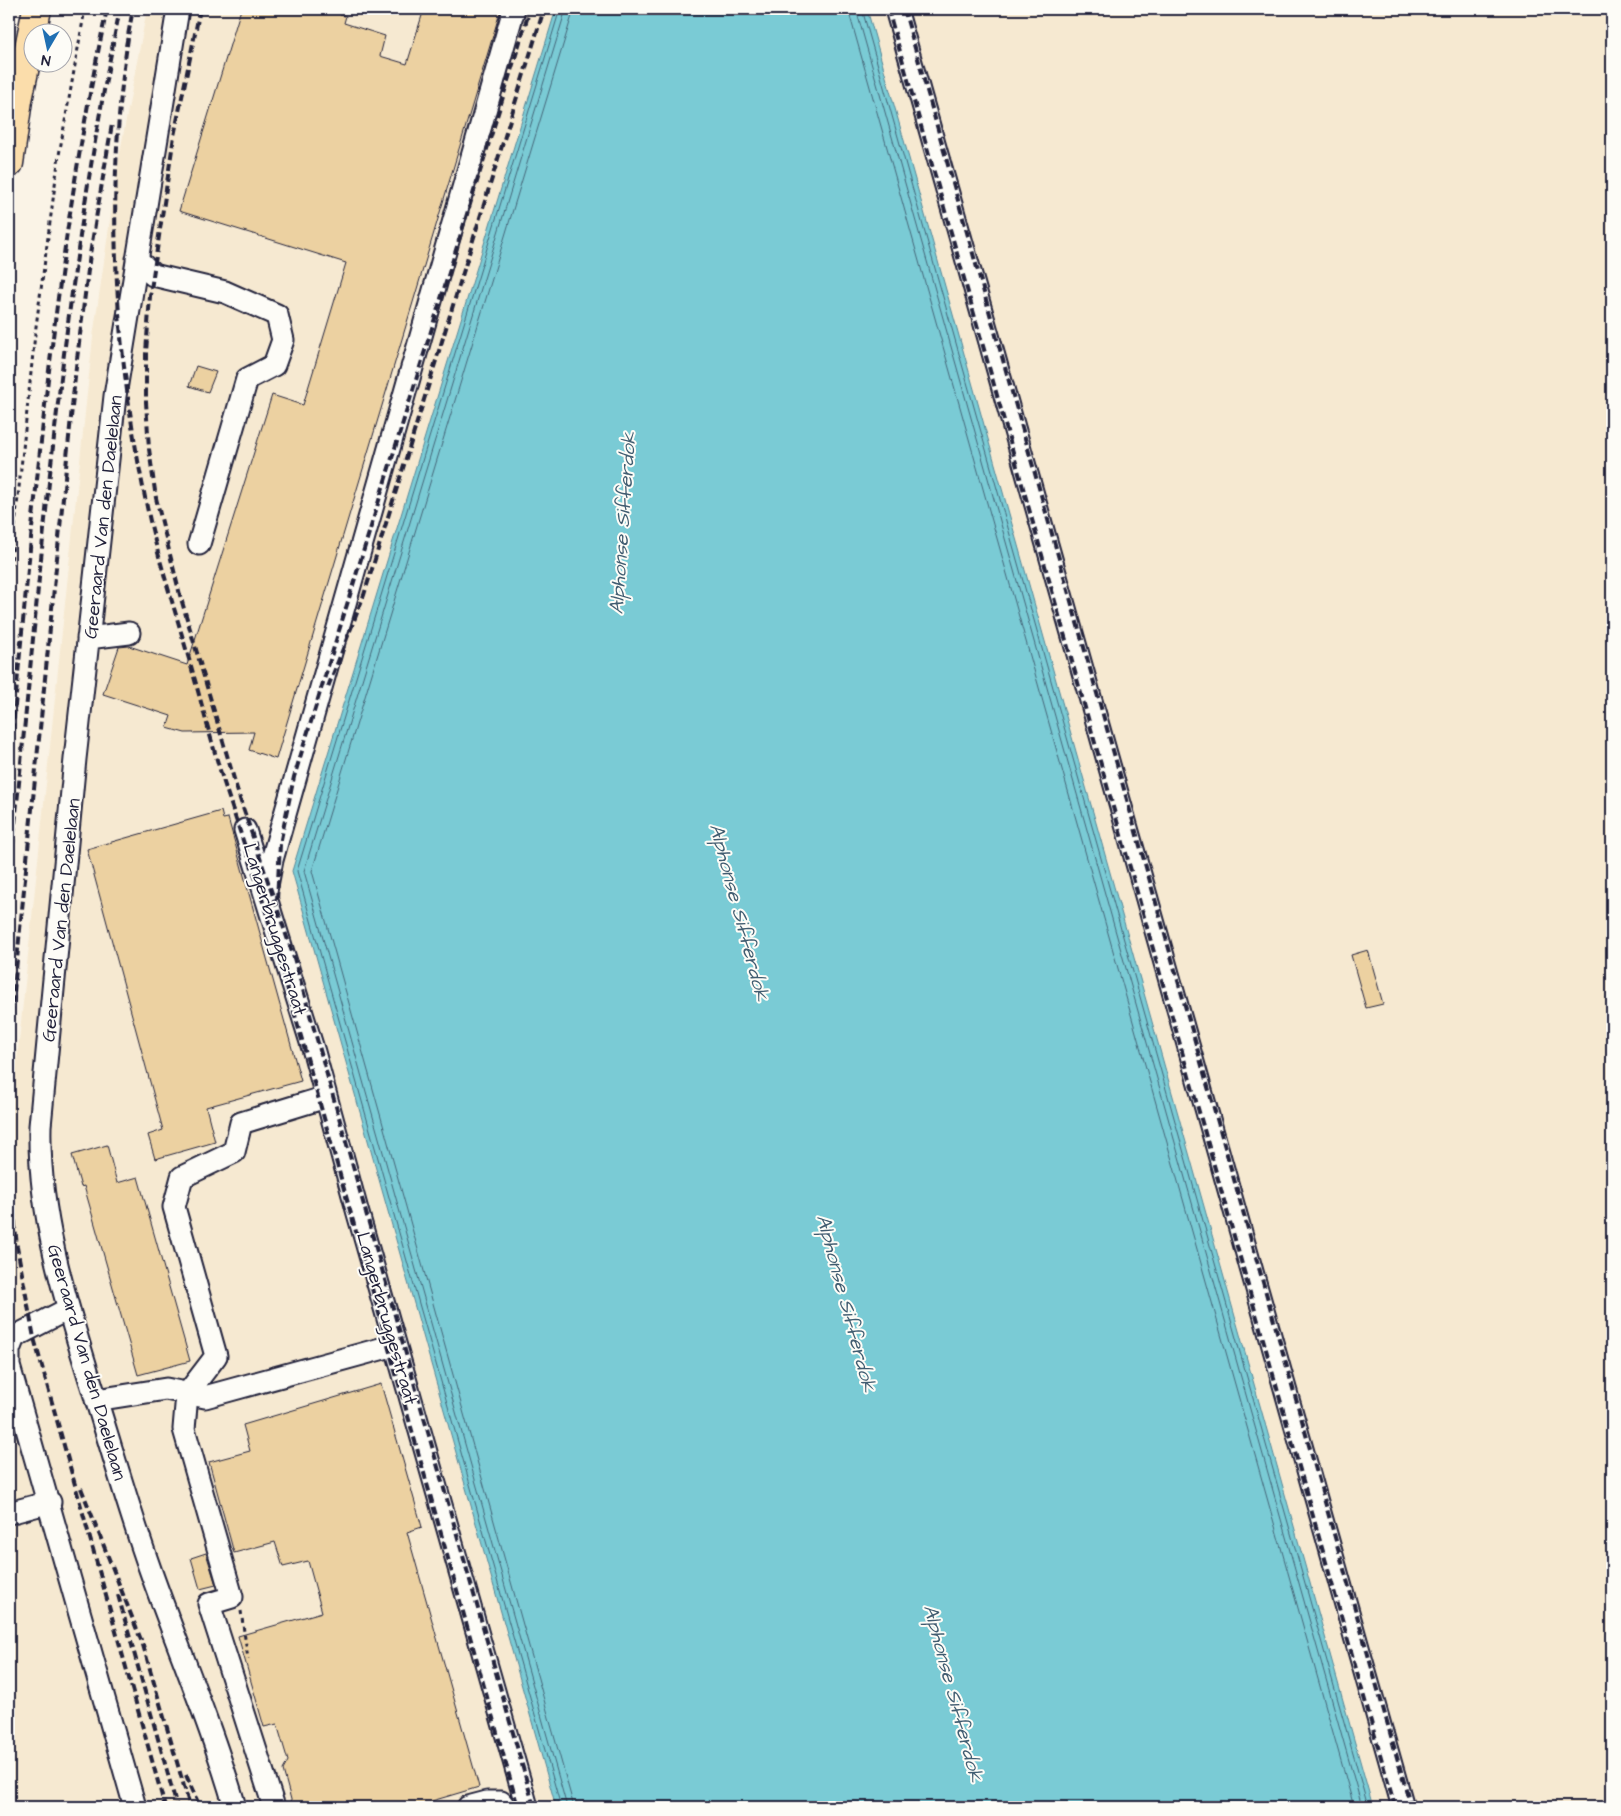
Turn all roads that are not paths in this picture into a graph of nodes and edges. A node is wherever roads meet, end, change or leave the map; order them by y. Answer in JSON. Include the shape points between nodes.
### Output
{"nodes":[{"id":1,"x":37,"y":9,"type":"edge"},
{"id":2,"x":178,"y":9,"type":"edge"},
{"id":3,"x":514,"y":9,"type":"edge"},
{"id":4,"x":896,"y":9,"type":"edge"},
{"id":5,"x":9,"y":163,"type":"edge"},
{"id":6,"x":137,"y":259,"type":"junction"},
{"id":7,"x":198,"y":544,"type":"dead end"},
{"id":8,"x":129,"y":633,"type":"dead end"},
{"id":9,"x":88,"y":638,"type":"junction"},
{"id":10,"x":246,"y":830,"type":"dead end"},
{"id":11,"x":266,"y":894,"type":"junction"},
{"id":12,"x":326,"y":1097,"type":"junction"},
{"id":13,"x":68,"y":1309,"type":"junction"},
{"id":14,"x":395,"y":1345,"type":"junction"},
{"id":15,"x":187,"y":1394,"type":"junction"},
{"id":16,"x":96,"y":1400,"type":"junction"},
{"id":17,"x":50,"y":1502,"type":"junction"},
{"id":18,"x":9,"y":1513,"type":"edge"},
{"id":19,"x":136,"y":1807,"type":"edge"},
{"id":20,"x":235,"y":1807,"type":"edge"},
{"id":21,"x":274,"y":1807,"type":"edge"},
{"id":22,"x":468,"y":1807,"type":"edge"},
{"id":23,"x":505,"y":1807,"type":"edge"},
{"id":24,"x":527,"y":1807,"type":"edge"},
{"id":25,"x":1403,"y":1807,"type":"edge"}],
"edges":[{"from":1,"to":5,"type":"highway"},
{"from":2,"to":6,"type":"street","name":"Geeraard Van den Daelelaan"},
{"from":3,"to":11,"type":"street","via":[[272,860]]},
{"from":4,"to":25,"type":"street"},
{"from":6,"to":7,"type":"street","via":[[153,274],[225,292],[277,316],[283,340],[274,365],[247,379]]},
{"from":6,"to":9,"type":"street","name":"Geeraard Van den Daelelaan","via":[[115,396]]},
{"from":8,"to":9,"type":"street"},
{"from":9,"to":13,"type":"street","name":"Geeraard Van den Daelelaan","via":[[40,1126],[42,1189]]},
{"from":10,"to":11,"type":"street","name":"Langerbruggestraat"},
{"from":11,"to":12,"type":"street","name":"Langerbruggestraat"},
{"from":12,"to":14,"type":"street","name":"Langerbruggestraat"},
{"from":12,"to":15,"type":"street","via":[[241,1123],[234,1152],[182,1177],[174,1207],[216,1356]]},
{"from":13,"to":16,"type":"street","name":"Geeraard Van den Daelelaan"},
{"from":13,"to":17,"type":"street","via":[[14,1337],[9,1350],[9,1366]]},
{"from":14,"to":15,"type":"street","via":[[206,1397]]},
{"from":14,"to":24,"type":"street","name":"Langerbruggestraat"},
{"from":15,"to":16,"type":"street","via":[[166,1389]]},
{"from":15,"to":21,"type":"street","via":[[184,1429],[232,1597],[209,1604]]},
{"from":16,"to":20,"type":"street","name":"Geeraard Van den Daelelaan","via":[[150,1571],[221,1757]]},
{"from":17,"to":18,"type":"street"},
{"from":17,"to":19,"type":"street"},
{"from":22,"to":23,"type":"street","via":[[487,1802],[501,1802]]}]}
